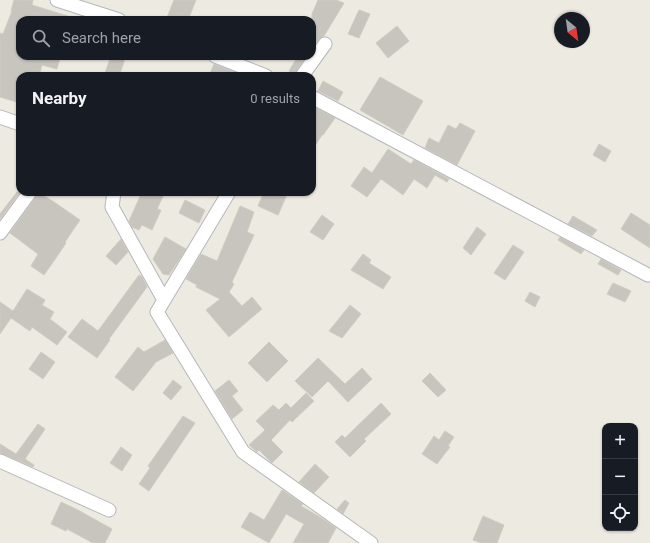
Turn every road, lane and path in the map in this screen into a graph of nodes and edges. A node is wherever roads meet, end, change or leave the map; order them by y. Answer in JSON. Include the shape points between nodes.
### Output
{"nodes":[{"id":1,"x":57,"y":0,"type":"edge"},
{"id":2,"x":107,"y":16,"type":"edge"},
{"id":3,"x":325,"y":44,"type":"dead end"},
{"id":4,"x":316,"y":57,"type":"edge"},
{"id":5,"x":225,"y":60,"type":"edge"},
{"id":6,"x":314,"y":60,"type":"edge"},
{"id":7,"x":256,"y":72,"type":"edge"},
{"id":8,"x":305,"y":72,"type":"edge"},
{"id":9,"x":316,"y":98,"type":"edge"},
{"id":10,"x":0,"y":117,"type":"edge"},
{"id":11,"x":16,"y":123,"type":"edge"},
{"id":12,"x":27,"y":196,"type":"edge"},
{"id":13,"x":113,"y":196,"type":"edge"},
{"id":14,"x":222,"y":196,"type":"edge"},
{"id":15,"x":0,"y":233,"type":"edge"},
{"id":16,"x":648,"y":275,"type":"dead end"},
{"id":17,"x":164,"y":300,"type":"junction"},
{"id":18,"x":0,"y":461,"type":"edge"},
{"id":19,"x":109,"y":510,"type":"dead end"},
{"id":20,"x":369,"y":543,"type":"edge"}],
"edges":[{"from":1,"to":2,"type":"street"},
{"from":3,"to":4,"type":"street"},
{"from":5,"to":7,"type":"street"},
{"from":6,"to":8,"type":"street"},
{"from":9,"to":16,"type":"street"},
{"from":10,"to":11,"type":"street"},
{"from":12,"to":15,"type":"street"},
{"from":13,"to":17,"type":"street","via":[[112,207]]},
{"from":14,"to":17,"type":"street"},
{"from":17,"to":20,"type":"street","via":[[156,312],[243,452]]},
{"from":18,"to":19,"type":"street"}]}
